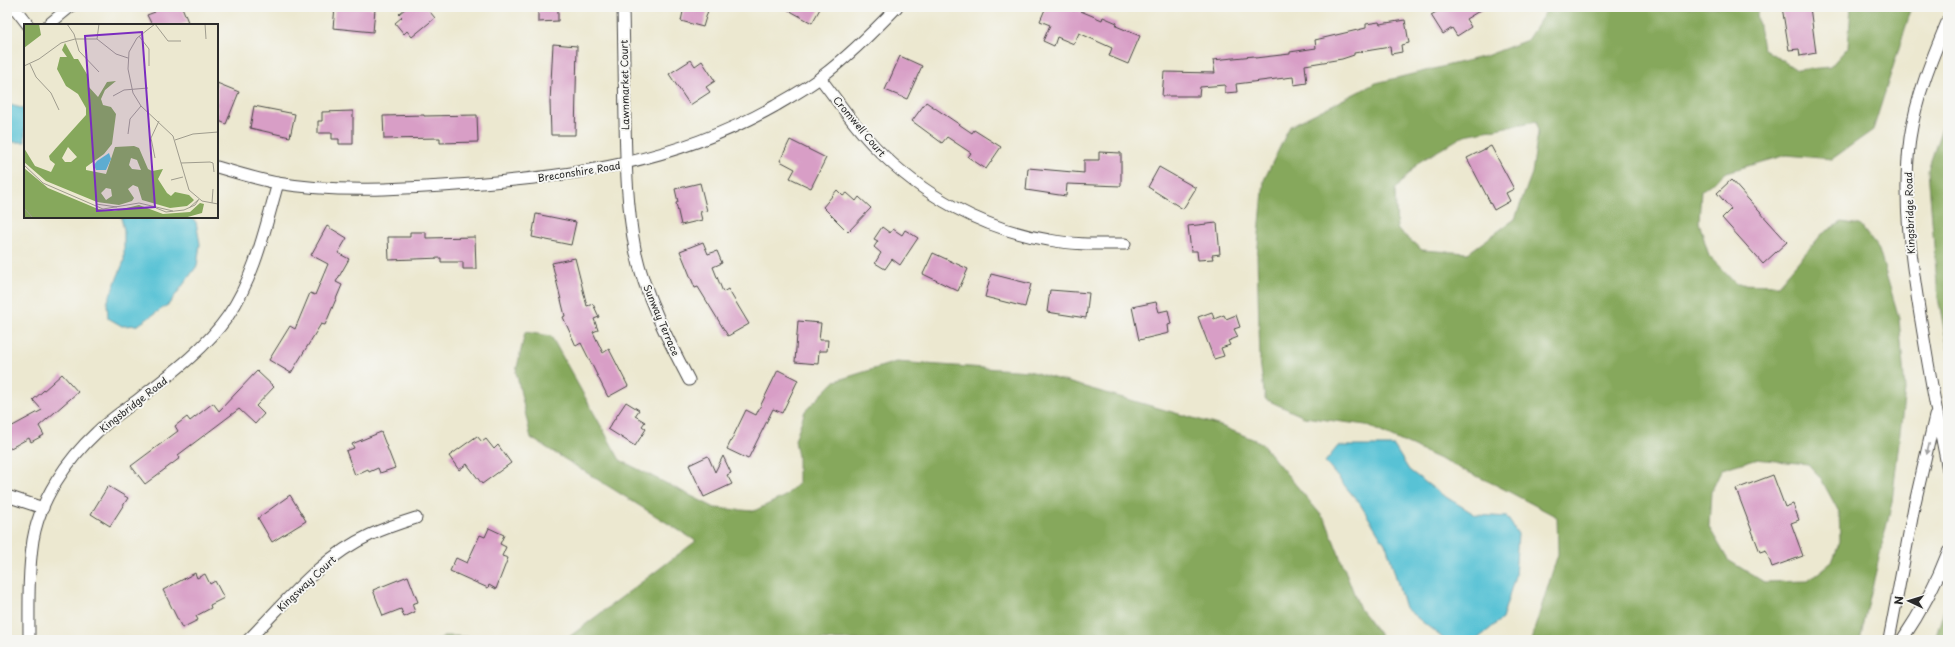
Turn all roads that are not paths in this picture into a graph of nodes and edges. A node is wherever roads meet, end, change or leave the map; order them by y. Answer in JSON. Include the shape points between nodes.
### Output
{"nodes":[{"id":1,"x":14,"y":7,"type":"edge"},
{"id":2,"x":70,"y":7,"type":"edge"},
{"id":3,"x":623,"y":7,"type":"edge"},
{"id":4,"x":897,"y":7,"type":"edge"},
{"id":5,"x":1948,"y":20,"type":"edge"},
{"id":6,"x":27,"y":24,"type":"edge"},
{"id":7,"x":49,"y":24,"type":"edge"},
{"id":8,"x":820,"y":78,"type":"junction"},
{"id":9,"x":626,"y":164,"type":"junction"},
{"id":10,"x":218,"y":167,"type":"edge"},
{"id":11,"x":278,"y":183,"type":"junction"},
{"id":12,"x":1126,"y":244,"type":"dead end"},
{"id":13,"x":689,"y":380,"type":"dead end"},
{"id":14,"x":1936,"y":411,"type":"junction"},
{"id":15,"x":1948,"y":470,"type":"edge"},
{"id":16,"x":7,"y":496,"type":"edge"},
{"id":17,"x":43,"y":508,"type":"junction"},
{"id":18,"x":416,"y":518,"type":"dead end"},
{"id":19,"x":1948,"y":552,"type":"edge"},
{"id":20,"x":29,"y":640,"type":"edge"},
{"id":21,"x":248,"y":640,"type":"edge"},
{"id":22,"x":1889,"y":640,"type":"edge"},
{"id":23,"x":1902,"y":640,"type":"edge"}],
"edges":[{"from":1,"to":6,"type":"street"},
{"from":2,"to":7,"type":"street"},
{"from":3,"to":9,"type":"street","name":"Lawnmarket Court"},
{"from":4,"to":8,"type":"street","name":"Breconshire Road","via":[[860,45]]},
{"from":5,"to":14,"type":"street","name":"Kingsbridge Road","via":[[1918,100],[1906,176],[1910,253]]},
{"from":8,"to":9,"type":"street","name":"Breconshire Road","via":[[750,120],[671,152]]},
{"from":8,"to":12,"type":"street","name":"Cromwell Court","via":[[874,146],[901,172],[954,208],[1014,232],[1050,240]]},
{"from":9,"to":11,"type":"street","name":"Breconshire Road","via":[[558,176],[405,189],[311,187]]},
{"from":9,"to":13,"type":"street","name":"Sunway Terrace","via":[[628,206],[635,249],[646,287],[665,333]]},
{"from":10,"to":11,"type":"street","name":"Breconshire Road"},
{"from":11,"to":17,"type":"street","name":"Kingsbridge Road","via":[[260,248],[246,284],[228,316],[179,369],[97,431],[75,455],[56,482]]},
{"from":14,"to":15,"type":"street","name":"Kingsbridge Road"},
{"from":14,"to":22,"type":"street","name":"Kingsbridge Road","one_way":true,"via":[[1914,507]]},
{"from":16,"to":17,"type":"street"},
{"from":17,"to":20,"type":"street","name":"Kingsbridge Road","via":[[34,539],[30,567]]},
{"from":18,"to":21,"type":"street","name":"Kingsway Court","via":[[369,535],[346,548],[306,582]]},
{"from":19,"to":23,"type":"street","via":[[1924,607]]}]}
